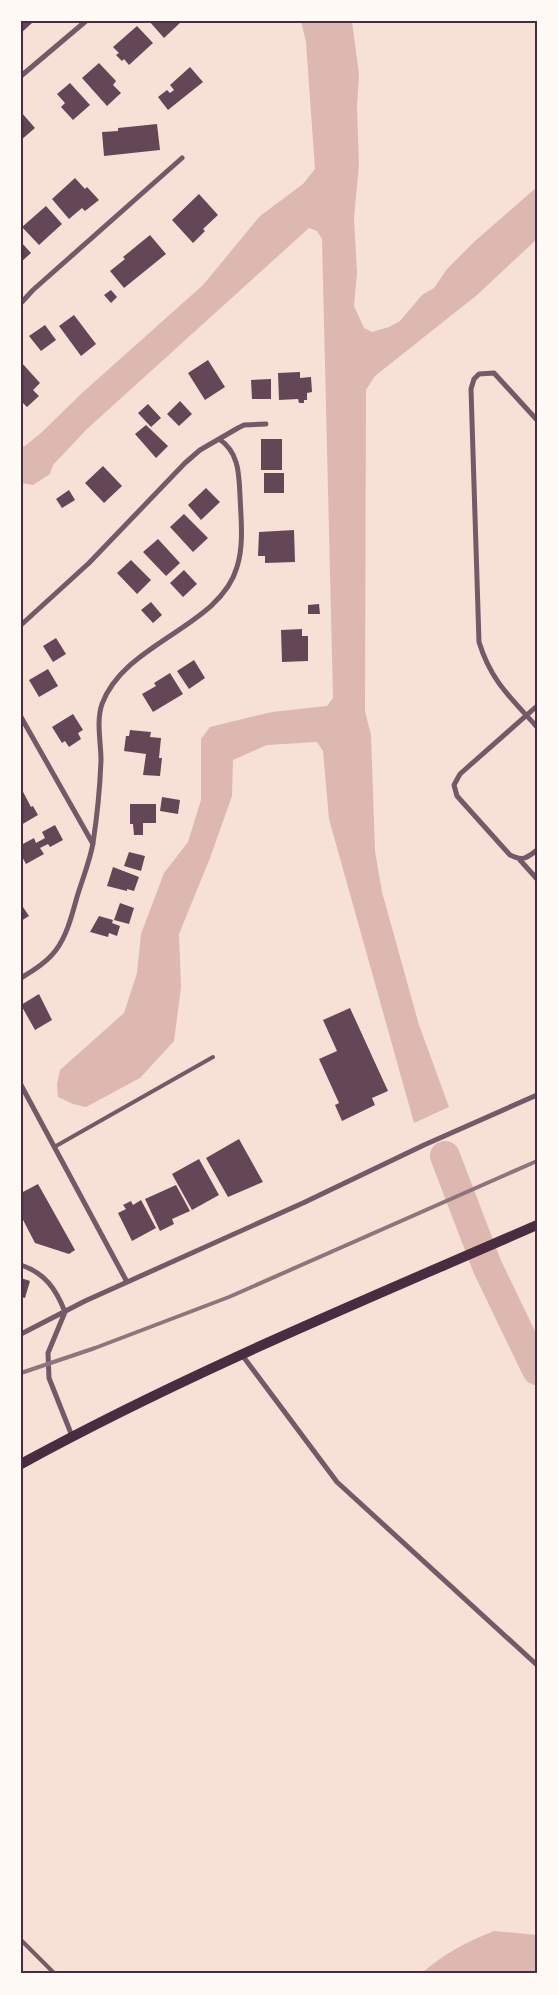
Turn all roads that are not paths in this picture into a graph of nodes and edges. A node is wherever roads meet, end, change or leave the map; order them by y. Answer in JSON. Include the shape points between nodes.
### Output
{"nodes":[{"id":1,"x":86,"y":21,"type":"edge"},
{"id":2,"x":21,"y":76,"type":"edge"},
{"id":3,"x":182,"y":158,"type":"dead end"},
{"id":4,"x":21,"y":303,"type":"edge"},
{"id":5,"x":537,"y":420,"type":"edge"},
{"id":6,"x":266,"y":424,"type":"dead end"},
{"id":7,"x":219,"y":439,"type":"junction"},
{"id":8,"x":21,"y":625,"type":"edge"},
{"id":9,"x":537,"y":706,"type":"edge"},
{"id":10,"x":526,"y":715,"type":"junction"},
{"id":11,"x":21,"y":717,"type":"edge"},
{"id":12,"x":537,"y":727,"type":"edge"},
{"id":13,"x":93,"y":844,"type":"junction"},
{"id":14,"x":537,"y":850,"type":"edge"},
{"id":15,"x":520,"y":860,"type":"junction"},
{"id":16,"x":537,"y":879,"type":"edge"},
{"id":17,"x":21,"y":978,"type":"edge"},
{"id":18,"x":213,"y":1057,"type":"dead end"},
{"id":19,"x":21,"y":1085,"type":"edge"},
{"id":20,"x":537,"y":1095,"type":"edge"},
{"id":21,"x":56,"y":1146,"type":"junction"},
{"id":22,"x":537,"y":1225,"type":"edge"},
{"id":23,"x":21,"y":1265,"type":"edge"},
{"id":24,"x":127,"y":1282,"type":"junction"},
{"id":25,"x":65,"y":1312,"type":"junction"},
{"id":26,"x":21,"y":1334,"type":"edge"},
{"id":27,"x":242,"y":1355,"type":"junction"},
{"id":28,"x":72,"y":1436,"type":"junction"},
{"id":29,"x":21,"y":1464,"type":"edge"},
{"id":30,"x":537,"y":1666,"type":"edge"},
{"id":31,"x":21,"y":1940,"type":"edge"},
{"id":32,"x":55,"y":1974,"type":"edge"}],
"edges":[{"from":1,"to":2,"type":"street"},
{"from":3,"to":4,"type":"street"},
{"from":5,"to":10,"type":"street","via":[[494,373],[479,374],[474,379],[471,389],[479,642],[495,680]]},
{"from":6,"to":7,"type":"street","via":[[244,425]]},
{"from":7,"to":8,"type":"street","via":[[185,463],[89,563]]},
{"from":7,"to":13,"type":"street","via":[[234,453],[238,472],[241,534],[237,567],[226,591],[125,670],[110,687],[101,706]]},
{"from":9,"to":10,"type":"street"},
{"from":10,"to":12,"type":"street"},
{"from":10,"to":15,"type":"street","via":[[460,774],[454,785],[457,796],[510,855]]},
{"from":11,"to":13,"type":"street"},
{"from":13,"to":17,"type":"street","via":[[69,925],[43,964]]},
{"from":14,"to":15,"type":"street"},
{"from":15,"to":16,"type":"street"},
{"from":18,"to":21,"type":"lane"},
{"from":19,"to":21,"type":"street"},
{"from":20,"to":24,"type":"street"},
{"from":21,"to":24,"type":"street"},
{"from":22,"to":27,"type":"main road"},
{"from":23,"to":25,"type":"street","via":[[43,1276],[58,1293]]},
{"from":24,"to":25,"type":"street"},
{"from":25,"to":26,"type":"street"},
{"from":25,"to":28,"type":"street","via":[[48,1353],[49,1378]]},
{"from":27,"to":28,"type":"main road"},
{"from":27,"to":30,"type":"street","via":[[337,1482]]},
{"from":28,"to":29,"type":"main road"},
{"from":31,"to":32,"type":"lane"}]}
